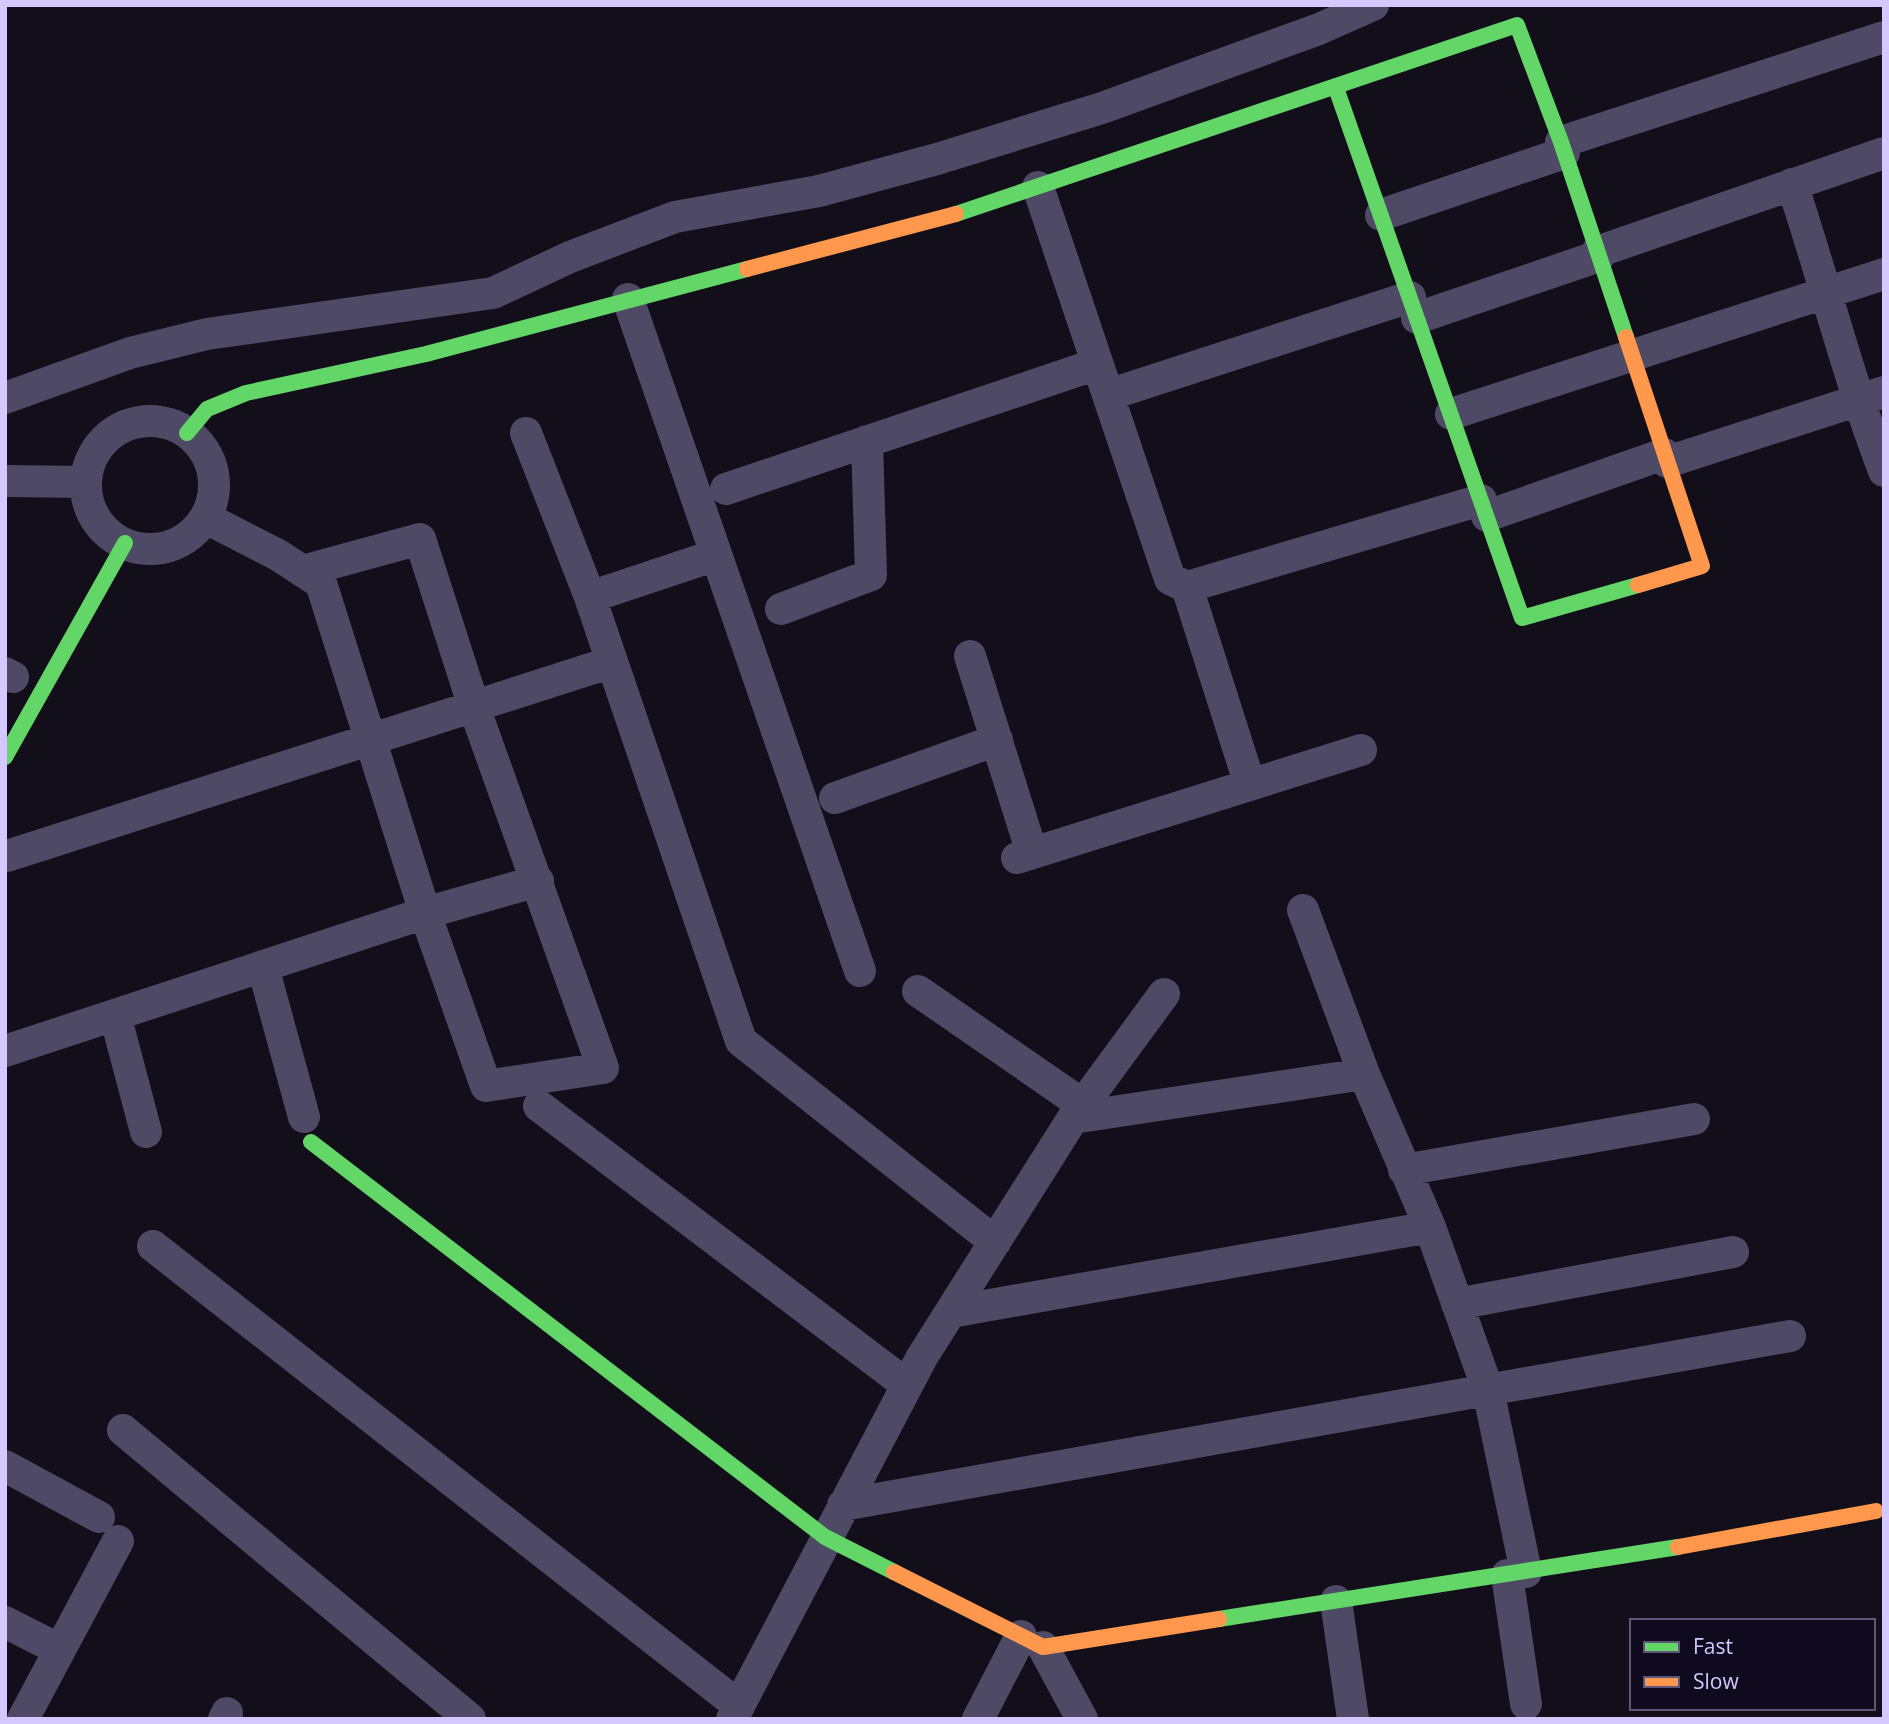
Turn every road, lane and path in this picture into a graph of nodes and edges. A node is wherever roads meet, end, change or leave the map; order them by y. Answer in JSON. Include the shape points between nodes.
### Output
{"nodes":[{"id":1,"x":1373,"y":5,"type":"edge"},
{"id":2,"x":1884,"y":37,"type":"edge"},
{"id":3,"x":1336,"y":88,"type":"junction"},
{"id":4,"x":1562,"y":147,"type":"junction"},
{"id":5,"x":1884,"y":153,"type":"edge"},
{"id":6,"x":1792,"y":184,"type":"junction"},
{"id":7,"x":1038,"y":187,"type":"junction"},
{"id":8,"x":1381,"y":215,"type":"junction"},
{"id":9,"x":1598,"y":254,"type":"junction"},
{"id":10,"x":1884,"y":274,"type":"edge"},
{"id":11,"x":1828,"y":292,"type":"junction"},
{"id":12,"x":628,"y":299,"type":"junction"},
{"id":13,"x":1414,"y":307,"type":"junction"},
{"id":14,"x":1633,"y":358,"type":"junction"},
{"id":15,"x":1097,"y":364,"type":"junction"},
{"id":16,"x":1108,"y":395,"type":"junction"},
{"id":17,"x":1870,"y":397,"type":"edge"},
{"id":18,"x":5,"y":398,"type":"edge"},
{"id":19,"x":1451,"y":415,"type":"junction"},
{"id":20,"x":187,"y":433,"type":"junction"},
{"id":21,"x":526,"y":433,"type":"dead end"},
{"id":22,"x":867,"y":441,"type":"junction"},
{"id":23,"x":1666,"y":458,"type":"junction"},
{"id":24,"x":1884,"y":471,"type":"edge"},
{"id":25,"x":5,"y":481,"type":"edge"},
{"id":26,"x":86,"y":482,"type":"junction"},
{"id":27,"x":726,"y":489,"type":"dead end"},
{"id":28,"x":1484,"y":508,"type":"junction"},
{"id":29,"x":206,"y":517,"type":"junction"},
{"id":30,"x":125,"y":543,"type":"junction"},
{"id":31,"x":716,"y":555,"type":"junction"},
{"id":32,"x":303,"y":571,"type":"junction"},
{"id":33,"x":1187,"y":587,"type":"junction"},
{"id":34,"x":590,"y":597,"type":"junction"},
{"id":35,"x":781,"y":609,"type":"dead end"},
{"id":36,"x":970,"y":656,"type":"dead end"},
{"id":37,"x":612,"y":662,"type":"junction"},
{"id":38,"x":474,"y":707,"type":"junction"},
{"id":39,"x":371,"y":740,"type":"junction"},
{"id":40,"x":997,"y":740,"type":"junction"},
{"id":41,"x":1361,"y":750,"type":"dead end"},
{"id":42,"x":5,"y":757,"type":"edge"},
{"id":43,"x":1251,"y":785,"type":"junction"},
{"id":44,"x":835,"y":798,"type":"dead end"},
{"id":45,"x":7,"y":856,"type":"edge"},
{"id":46,"x":538,"y":881,"type":"junction"},
{"id":47,"x":1303,"y":910,"type":"dead end"},
{"id":48,"x":425,"y":913,"type":"junction"},
{"id":49,"x":263,"y":967,"type":"junction"},
{"id":50,"x":860,"y":971,"type":"dead end"},
{"id":51,"x":918,"y":991,"type":"dead end"},
{"id":52,"x":1164,"y":994,"type":"dead end"},
{"id":53,"x":115,"y":1015,"type":"junction"},
{"id":54,"x":5,"y":1051,"type":"edge"},
{"id":55,"x":1364,"y":1074,"type":"junction"},
{"id":56,"x":539,"y":1106,"type":"dead end"},
{"id":57,"x":1078,"y":1111,"type":"junction"},
{"id":58,"x":1694,"y":1119,"type":"dead end"},
{"id":59,"x":307,"y":1129,"type":"joint"},
{"id":60,"x":146,"y":1132,"type":"dead end"},
{"id":61,"x":1404,"y":1170,"type":"junction"},
{"id":62,"x":1430,"y":1227,"type":"junction"},
{"id":63,"x":995,"y":1242,"type":"junction"},
{"id":64,"x":153,"y":1246,"type":"dead end"},
{"id":65,"x":1733,"y":1252,"type":"dead end"},
{"id":66,"x":1457,"y":1304,"type":"junction"},
{"id":67,"x":951,"y":1312,"type":"junction"},
{"id":68,"x":1790,"y":1336,"type":"dead end"},
{"id":69,"x":907,"y":1385,"type":"junction"},
{"id":70,"x":1488,"y":1390,"type":"junction"},
{"id":71,"x":123,"y":1430,"type":"dead end"},
{"id":72,"x":5,"y":1466,"type":"edge"},
{"id":73,"x":843,"y":1506,"type":"junction"},
{"id":74,"x":1876,"y":1511,"type":"dead end"},
{"id":75,"x":825,"y":1537,"type":"junction"},
{"id":76,"x":1516,"y":1573,"type":"junction"},
{"id":77,"x":1336,"y":1601,"type":"junction"},
{"id":78,"x":5,"y":1622,"type":"edge"},
{"id":79,"x":1032,"y":1642,"type":"junction"},
{"id":80,"x":58,"y":1649,"type":"junction"},
{"id":81,"x":1526,"y":1704,"type":"dead end"},
{"id":82,"x":736,"y":1712,"type":"edge"},
{"id":83,"x":23,"y":1719,"type":"edge"},
{"id":84,"x":470,"y":1719,"type":"edge"},
{"id":85,"x":978,"y":1719,"type":"edge"},
{"id":86,"x":1082,"y":1719,"type":"edge"},
{"id":87,"x":1353,"y":1719,"type":"edge"}],
"edges":[{"from":1,"to":18,"type":"street","via":[[1102,108],[937,159],[819,191],[675,217],[570,257],[493,293],[207,334],[130,354]]},
{"from":2,"to":4,"type":"street"},
{"from":3,"to":4,"type":"street","via":[[1517,25]]},
{"from":3,"to":7,"type":"street"},
{"from":3,"to":8,"type":"street"},
{"from":4,"to":8,"type":"street"},
{"from":4,"to":9,"type":"street"},
{"from":5,"to":6,"type":"street"},
{"from":6,"to":9,"type":"street"},
{"from":6,"to":11,"type":"street"},
{"from":7,"to":12,"type":"street","via":[[960,213]]},
{"from":7,"to":15,"type":"street"},
{"from":8,"to":13,"type":"street"},
{"from":9,"to":13,"type":"street"},
{"from":9,"to":14,"type":"street"},
{"from":10,"to":11,"type":"street"},
{"from":11,"to":14,"type":"street"},
{"from":11,"to":17,"type":"street"},
{"from":12,"to":20,"type":"street","via":[[426,354],[246,393],[207,409]]},
{"from":12,"to":31,"type":"street"},
{"from":13,"to":16,"type":"street"},
{"from":13,"to":19,"type":"street"},
{"from":14,"to":19,"type":"street"},
{"from":14,"to":23,"type":"street"},
{"from":15,"to":16,"type":"street"},
{"from":15,"to":22,"type":"street"},
{"from":16,"to":33,"type":"street","via":[[1170,579]]},
{"from":17,"to":23,"type":"street"},
{"from":17,"to":24,"type":"street"},
{"from":19,"to":28,"type":"street"},
{"from":20,"to":26,"type":"street","via":[[157,421],[136,422],[117,430],[90,461]]},
{"from":20,"to":29,"type":"street","via":[[207,456],[214,477]]},
{"from":21,"to":34,"type":"street"},
{"from":22,"to":27,"type":"street"},
{"from":22,"to":35,"type":"street","via":[[871,575]]},
{"from":23,"to":28,"type":"street"},
{"from":23,"to":28,"type":"street","via":[[1702,566],[1522,618]]},
{"from":25,"to":26,"type":"street"},
{"from":26,"to":30,"type":"street","via":[[88,503],[97,522]]},
{"from":28,"to":33,"type":"street"},
{"from":29,"to":30,"type":"street","via":[[174,545],[153,549]]},
{"from":29,"to":32,"type":"street"},
{"from":30,"to":42,"type":"street"},
{"from":31,"to":34,"type":"street"},
{"from":31,"to":50,"type":"street"},
{"from":32,"to":38,"type":"street","via":[[420,539]]},
{"from":32,"to":39,"type":"street","via":[[321,583]]},
{"from":33,"to":43,"type":"street"},
{"from":34,"to":37,"type":"street"},
{"from":36,"to":40,"type":"street"},
{"from":37,"to":38,"type":"street"},
{"from":37,"to":63,"type":"street","via":[[741,1041]]},
{"from":38,"to":39,"type":"street"},
{"from":38,"to":46,"type":"street"},
{"from":39,"to":45,"type":"street"},
{"from":39,"to":48,"type":"street"},
{"from":40,"to":43,"type":"street","via":[[1025,855]]},
{"from":40,"to":44,"type":"street"},
{"from":41,"to":43,"type":"street"},
{"from":46,"to":48,"type":"street"},
{"from":46,"to":48,"type":"street","via":[[603,1068],[486,1086]]},
{"from":47,"to":55,"type":"street"},
{"from":48,"to":49,"type":"street"},
{"from":49,"to":53,"type":"street"},
{"from":49,"to":59,"type":"street"},
{"from":51,"to":57,"type":"street"},
{"from":52,"to":57,"type":"street"},
{"from":53,"to":54,"type":"street"},
{"from":53,"to":60,"type":"street"},
{"from":55,"to":57,"type":"street"},
{"from":55,"to":61,"type":"street"},
{"from":56,"to":69,"type":"street"},
{"from":57,"to":63,"type":"street"},
{"from":58,"to":61,"type":"street"},
{"from":59,"to":75,"type":"street"},
{"from":61,"to":62,"type":"street"},
{"from":62,"to":66,"type":"street"},
{"from":62,"to":67,"type":"street"},
{"from":63,"to":67,"type":"street"},
{"from":64,"to":82,"type":"street"},
{"from":65,"to":66,"type":"street"},
{"from":66,"to":70,"type":"street"},
{"from":67,"to":69,"type":"street"},
{"from":68,"to":70,"type":"street"},
{"from":69,"to":73,"type":"street"},
{"from":70,"to":73,"type":"street"},
{"from":70,"to":76,"type":"street"},
{"from":71,"to":84,"type":"street"},
{"from":72,"to":80,"type":"street","via":[[108,1529]]},
{"from":73,"to":75,"type":"street"},
{"from":74,"to":76,"type":"street"},
{"from":75,"to":79,"type":"street"},
{"from":75,"to":82,"type":"street"},
{"from":76,"to":77,"type":"street"},
{"from":76,"to":81,"type":"street"},
{"from":77,"to":79,"type":"street"},
{"from":77,"to":87,"type":"street"},
{"from":78,"to":80,"type":"street"},
{"from":79,"to":85,"type":"street"},
{"from":79,"to":86,"type":"street"},
{"from":80,"to":83,"type":"street"}]}
